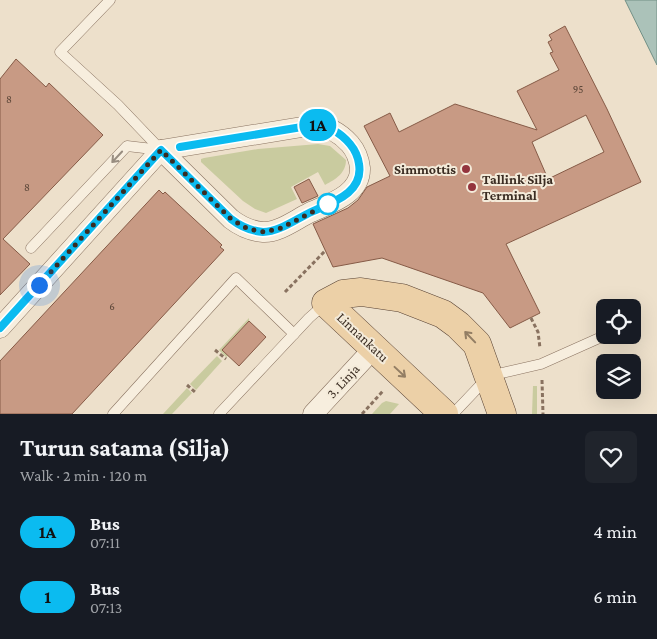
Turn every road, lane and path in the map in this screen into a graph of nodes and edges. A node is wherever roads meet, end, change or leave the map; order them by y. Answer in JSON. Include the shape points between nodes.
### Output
{"nodes":[{"id":1,"x":110,"y":0,"type":"edge"},
{"id":2,"x":161,"y":150,"type":"junction"},
{"id":3,"x":30,"y":248,"type":"dead end"},
{"id":4,"x":325,"y":251,"type":"dead end"},
{"id":5,"x":285,"y":292,"type":"dead end"},
{"id":6,"x":326,"y":303,"type":"junction"},
{"id":7,"x":0,"y":328,"type":"edge"},
{"id":8,"x":294,"y":334,"type":"junction"},
{"id":9,"x":596,"y":339,"type":"edge"},
{"id":10,"x":374,"y":348,"type":"junction"},
{"id":11,"x":215,"y":350,"type":"dead end"},
{"id":12,"x":226,"y":359,"type":"dead end"},
{"id":13,"x":489,"y":376,"type":"junction"},
{"id":14,"x":187,"y":384,"type":"dead end"},
{"id":15,"x":386,"y":388,"type":"dead end"},
{"id":16,"x":195,"y":392,"type":"dead end"},
{"id":17,"x":114,"y":414,"type":"edge"},
{"id":18,"x":219,"y":414,"type":"edge"},
{"id":19,"x":313,"y":414,"type":"edge"},
{"id":20,"x":362,"y":414,"type":"edge"},
{"id":21,"x":444,"y":414,"type":"edge"},
{"id":22,"x":453,"y":414,"type":"edge"},
{"id":23,"x":502,"y":414,"type":"edge"}],
"edges":[{"from":1,"to":2,"type":"lane","via":[[60,52]]},
{"from":2,"to":2,"type":"street","via":[[231,219],[240,226],[264,232],[281,228],[346,195],[360,177],[354,148],[335,130],[323,126]]},
{"from":2,"to":3,"type":"lane","one_way":true,"via":[[127,146]]},
{"from":2,"to":7,"type":"street"},
{"from":4,"to":5,"type":"path"},
{"from":6,"to":8,"type":"lane"},
{"from":6,"to":10,"type":"main road","name":"Linnankatu"},
{"from":13,"to":6,"type":"main road","name":"Linnankatu","one_way":true,"via":[[477,344],[443,314],[402,298],[361,292],[343,294]]},
{"from":8,"to":17,"type":"lane","via":[[236,278]]},
{"from":8,"to":18,"type":"lane"},
{"from":9,"to":13,"type":"lane","via":[[541,364]]},
{"from":10,"to":19,"type":"street","name":"3. Linja"},
{"from":10,"to":21,"type":"main road","name":"Linnankatu","one_way":true},
{"from":11,"to":12,"type":"path"},
{"from":13,"to":22,"type":"lane"},
{"from":13,"to":23,"type":"main road","name":"Linnankatu"},
{"from":14,"to":16,"type":"path"},
{"from":15,"to":20,"type":"path"}]}
